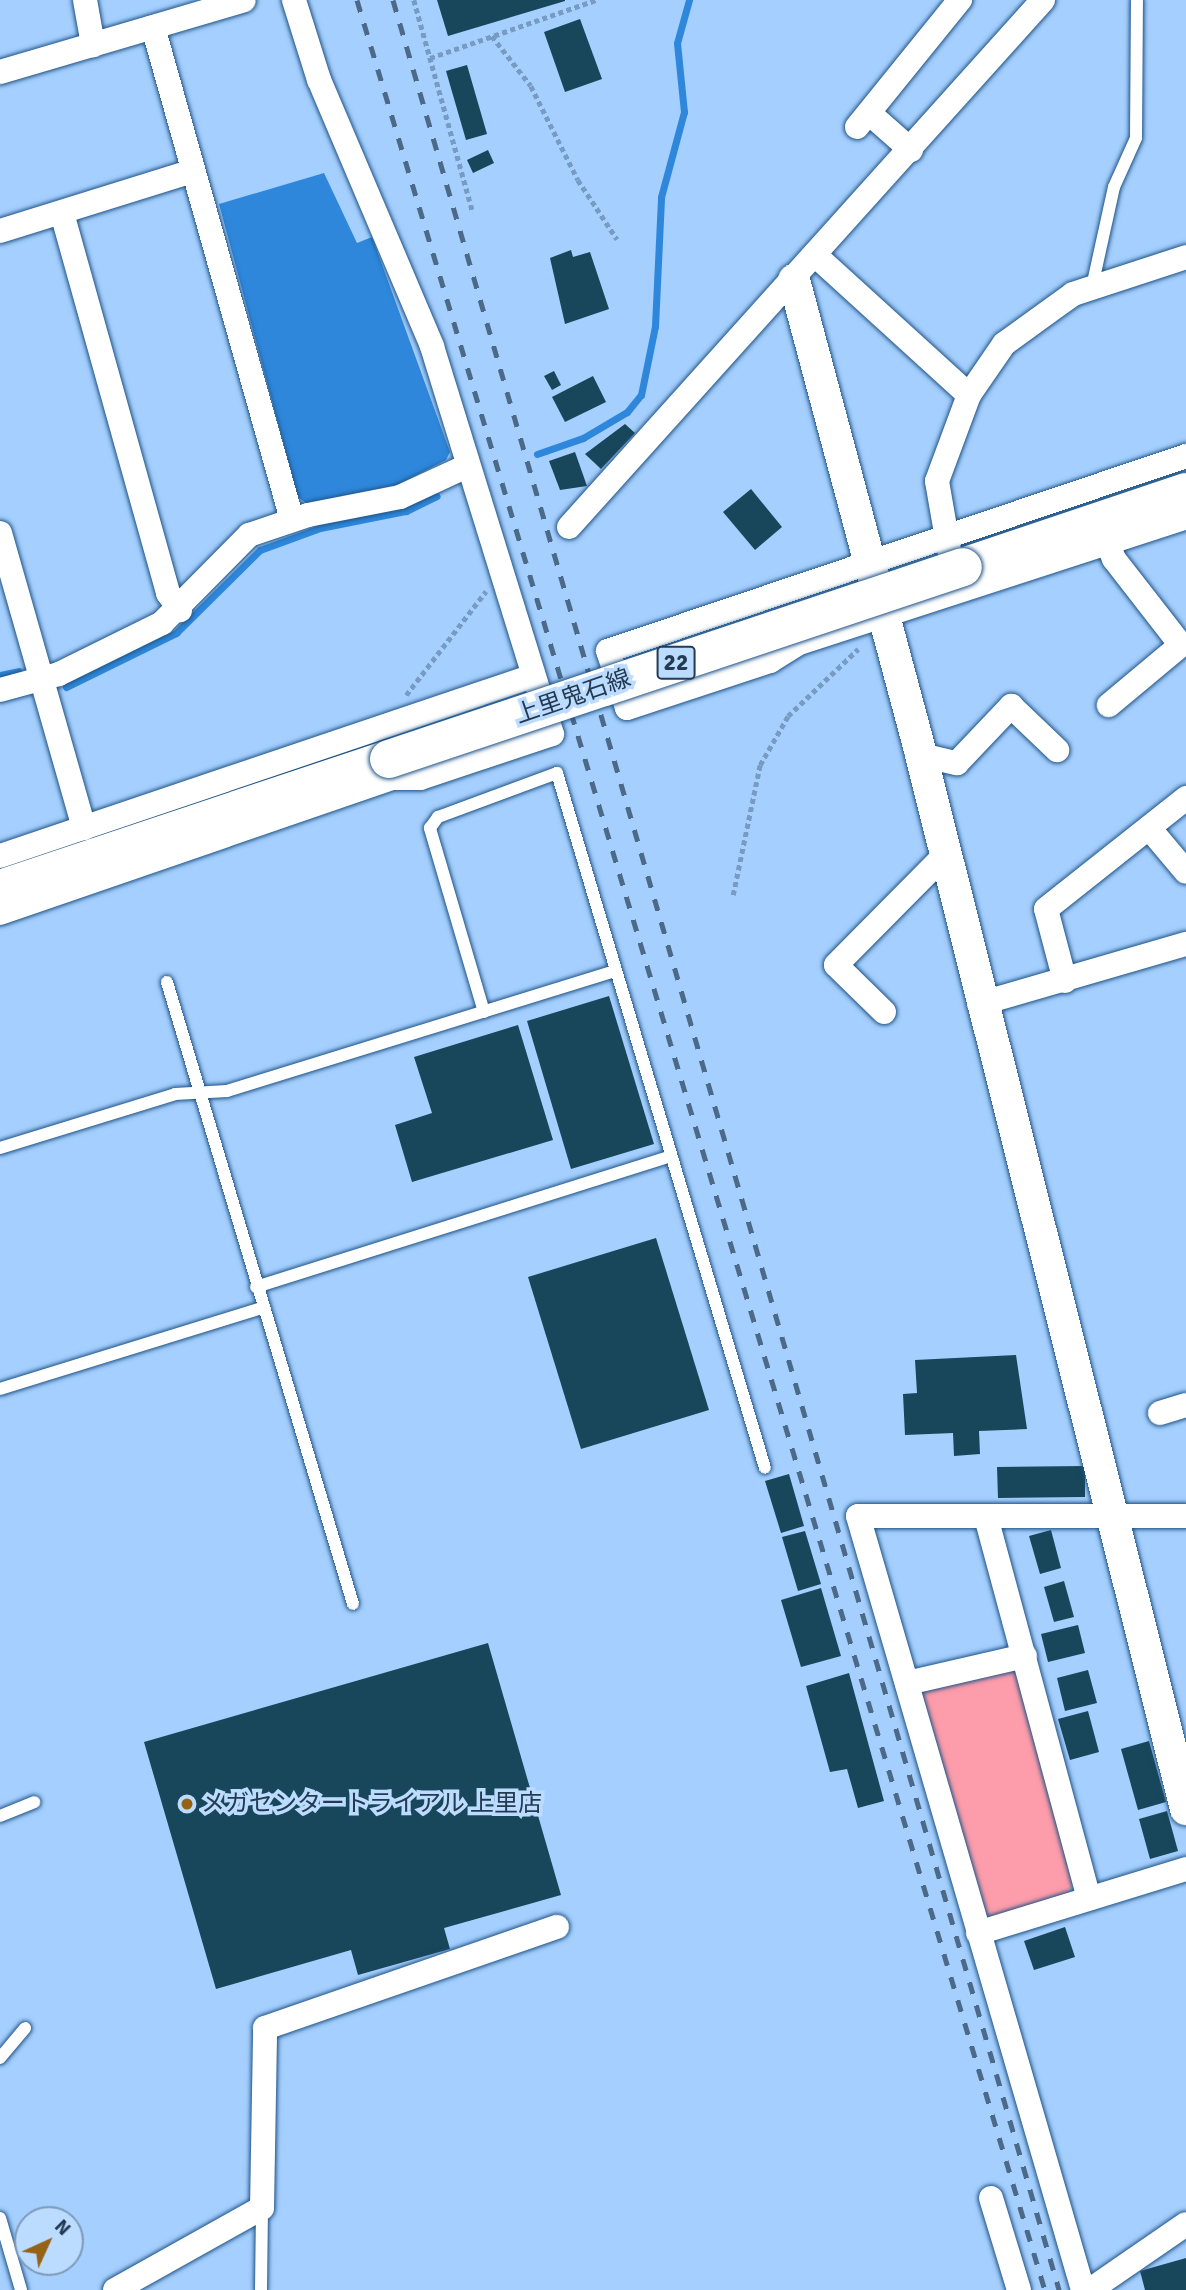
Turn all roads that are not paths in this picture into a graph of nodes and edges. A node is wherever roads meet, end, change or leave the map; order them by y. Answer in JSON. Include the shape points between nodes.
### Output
{"nodes":[{"id":1,"x":85,"y":0,"type":"edge"},
{"id":2,"x":244,"y":0,"type":"edge"},
{"id":3,"x":294,"y":0,"type":"edge"},
{"id":4,"x":960,"y":0,"type":"edge"},
{"id":5,"x":1043,"y":0,"type":"edge"},
{"id":6,"x":1137,"y":0,"type":"edge"},
{"id":7,"x":209,"y":5,"type":"edge"},
{"id":8,"x":153,"y":27,"type":"junction"},
{"id":9,"x":93,"y":45,"type":"junction"},
{"id":10,"x":0,"y":72,"type":"edge"},
{"id":11,"x":911,"y":150,"type":"junction"},
{"id":12,"x":193,"y":171,"type":"junction"},
{"id":13,"x":62,"y":213,"type":"junction"},
{"id":14,"x":0,"y":231,"type":"edge"},
{"id":15,"x":815,"y":255,"type":"junction"},
{"id":16,"x":1186,"y":257,"type":"edge"},
{"id":17,"x":794,"y":280,"type":"junction"},
{"id":18,"x":1092,"y":287,"type":"junction"},
{"id":19,"x":969,"y":395,"type":"junction"},
{"id":20,"x":1186,"y":456,"type":"edge"},
{"id":21,"x":467,"y":466,"type":"junction"},
{"id":22,"x":1186,"y":492,"type":"edge"},
{"id":23,"x":1186,"y":517,"type":"edge"},
{"id":24,"x":292,"y":520,"type":"junction"},
{"id":25,"x":569,"y":527,"type":"dead end"},
{"id":26,"x":0,"y":533,"type":"edge"},
{"id":27,"x":1107,"y":541,"type":"junction"},
{"id":28,"x":869,"y":560,"type":"junction"},
{"id":29,"x":956,"y":565,"type":"junction"},
{"id":30,"x":180,"y":610,"type":"junction"},
{"id":31,"x":886,"y":628,"type":"junction"},
{"id":32,"x":533,"y":676,"type":"junction"},
{"id":33,"x":41,"y":681,"type":"junction"},
{"id":34,"x":0,"y":690,"type":"edge"},
{"id":35,"x":1109,"y":705,"type":"dead end"},
{"id":36,"x":389,"y":742,"type":"junction"},
{"id":37,"x":1057,"y":750,"type":"dead end"},
{"id":38,"x":921,"y":755,"type":"junction"},
{"id":39,"x":1186,"y":798,"type":"edge"},
{"id":40,"x":84,"y":828,"type":"junction"},
{"id":41,"x":1149,"y":828,"type":"junction"},
{"id":42,"x":0,"y":856,"type":"edge"},
{"id":43,"x":944,"y":856,"type":"junction"},
{"id":44,"x":1186,"y":872,"type":"edge"},
{"id":45,"x":0,"y":889,"type":"edge"},
{"id":46,"x":0,"y":913,"type":"edge"},
{"id":47,"x":1186,"y":944,"type":"edge"},
{"id":48,"x":615,"y":971,"type":"junction"},
{"id":49,"x":1065,"y":981,"type":"junction"},
{"id":50,"x":167,"y":982,"type":"dead end"},
{"id":51,"x":979,"y":1004,"type":"junction"},
{"id":52,"x":484,"y":1012,"type":"junction"},
{"id":53,"x":884,"y":1012,"type":"dead end"},
{"id":54,"x":198,"y":1093,"type":"junction"},
{"id":55,"x":0,"y":1148,"type":"edge"},
{"id":56,"x":671,"y":1156,"type":"junction"},
{"id":57,"x":256,"y":1287,"type":"junction"},
{"id":58,"x":262,"y":1308,"type":"junction"},
{"id":59,"x":0,"y":1389,"type":"edge"},
{"id":60,"x":1186,"y":1405,"type":"edge"},
{"id":61,"x":1160,"y":1412,"type":"dead end"},
{"id":62,"x":765,"y":1468,"type":"dead end"},
{"id":63,"x":1109,"y":1511,"type":"junction"},
{"id":64,"x":1186,"y":1516,"type":"edge"},
{"id":65,"x":986,"y":1517,"type":"junction"},
{"id":66,"x":353,"y":1604,"type":"dead end"},
{"id":67,"x":1025,"y":1656,"type":"junction"},
{"id":68,"x":907,"y":1683,"type":"junction"},
{"id":69,"x":34,"y":1802,"type":"dead end"},
{"id":70,"x":1186,"y":1809,"type":"edge"},
{"id":71,"x":0,"y":1816,"type":"edge"},
{"id":72,"x":1186,"y":1869,"type":"edge"},
{"id":73,"x":1089,"y":1898,"type":"junction"},
{"id":74,"x":557,"y":1927,"type":"dead end"},
{"id":75,"x":978,"y":1933,"type":"junction"},
{"id":76,"x":25,"y":2028,"type":"dead end"},
{"id":77,"x":0,"y":2058,"type":"edge"},
{"id":78,"x":990,"y":2198,"type":"dead end"},
{"id":79,"x":262,"y":2208,"type":"junction"},
{"id":80,"x":0,"y":2218,"type":"edge"},
{"id":81,"x":1185,"y":2228,"type":"edge"},
{"id":82,"x":22,"y":2290,"type":"edge"},
{"id":83,"x":115,"y":2290,"type":"edge"},
{"id":84,"x":261,"y":2290,"type":"edge"},
{"id":85,"x":1019,"y":2290,"type":"edge"},
{"id":86,"x":1083,"y":2290,"type":"edge"},
{"id":87,"x":1090,"y":2290,"type":"edge"}],
"edges":[{"from":1,"to":9,"type":"street"},
{"from":2,"to":7,"type":"street"},
{"from":3,"to":21,"type":"street","via":[[319,80],[432,346]]},
{"from":4,"to":11,"type":"street","via":[[863,120]]},
{"from":5,"to":11,"type":"street"},
{"from":6,"to":18,"type":"lane","via":[[1136,138],[1114,187]]},
{"from":7,"to":8,"type":"street"},
{"from":8,"to":9,"type":"street"},
{"from":8,"to":12,"type":"street"},
{"from":9,"to":10,"type":"street"},
{"from":11,"to":15,"type":"street"},
{"from":12,"to":13,"type":"street"},
{"from":12,"to":24,"type":"street"},
{"from":13,"to":14,"type":"street"},
{"from":13,"to":30,"type":"street","via":[[168,593]]},
{"from":15,"to":17,"type":"street"},
{"from":15,"to":19,"type":"street"},
{"from":16,"to":18,"type":"street"},
{"from":17,"to":25,"type":"street"},
{"from":17,"to":28,"type":"street"},
{"from":18,"to":19,"type":"street","via":[[1040,313],[1004,344]]},
{"from":19,"to":29,"type":"street","via":[[937,481]]},
{"from":20,"to":29,"type":"street"},
{"from":21,"to":24,"type":"street","via":[[400,497]]},
{"from":21,"to":32,"type":"street"},
{"from":22,"to":29,"type":"main road","name":"上里鬼石線","number":"22"},
{"from":23,"to":27,"type":"street"},
{"from":24,"to":30,"type":"street","via":[[249,535]]},
{"from":26,"to":33,"type":"street"},
{"from":27,"to":29,"type":"street"},
{"from":27,"to":35,"type":"street","via":[[1114,559],[1181,645]]},
{"from":28,"to":29,"type":"street"},
{"from":28,"to":31,"type":"street"},
{"from":28,"to":31,"type":"street","via":[[608,651],[627,708]]},
{"from":29,"to":31,"type":"street"},
{"from":29,"to":36,"type":"main road","name":"上里鬼石線","number":"22","bridge":true},
{"from":30,"to":33,"type":"street"},
{"from":31,"to":38,"type":"street"},
{"from":32,"to":36,"type":"street"},
{"from":32,"to":46,"type":"street","via":[[552,734],[420,778],[392,778]]},
{"from":33,"to":34,"type":"street"},
{"from":33,"to":40,"type":"street"},
{"from":36,"to":40,"type":"street"},
{"from":36,"to":45,"type":"main road","name":"上里鬼石線","number":"22"},
{"from":37,"to":38,"type":"street","via":[[1011,706],[957,763]]},
{"from":38,"to":43,"type":"street"},
{"from":39,"to":41,"type":"street"},
{"from":40,"to":42,"type":"street"},
{"from":41,"to":44,"type":"street"},
{"from":41,"to":49,"type":"street","via":[[1046,909]]},
{"from":43,"to":51,"type":"street"},
{"from":43,"to":53,"type":"street","via":[[836,965]]},
{"from":47,"to":49,"type":"street"},
{"from":48,"to":52,"type":"lane"},
{"from":48,"to":52,"type":"lane","via":[[557,773],[547,774],[438,817],[430,828]]},
{"from":48,"to":56,"type":"lane"},
{"from":49,"to":51,"type":"street"},
{"from":50,"to":54,"type":"lane"},
{"from":51,"to":63,"type":"street"},
{"from":52,"to":54,"type":"lane","via":[[227,1091]]},
{"from":54,"to":55,"type":"lane"},
{"from":54,"to":57,"type":"lane"},
{"from":56,"to":57,"type":"lane"},
{"from":56,"to":62,"type":"lane"},
{"from":57,"to":58,"type":"lane"},
{"from":58,"to":59,"type":"lane"},
{"from":58,"to":66,"type":"lane"},
{"from":60,"to":61,"type":"street"},
{"from":63,"to":64,"type":"street"},
{"from":63,"to":65,"type":"street"},
{"from":63,"to":70,"type":"street"},
{"from":65,"to":67,"type":"street"},
{"from":65,"to":68,"type":"street","via":[[858,1516]]},
{"from":67,"to":68,"type":"street"},
{"from":67,"to":73,"type":"street"},
{"from":68,"to":75,"type":"street"},
{"from":69,"to":71,"type":"lane"},
{"from":72,"to":73,"type":"street"},
{"from":73,"to":75,"type":"street"},
{"from":74,"to":79,"type":"street","via":[[265,2028]]},
{"from":75,"to":86,"type":"street"},
{"from":76,"to":77,"type":"lane"},
{"from":78,"to":85,"type":"street"},
{"from":79,"to":83,"type":"street"},
{"from":79,"to":84,"type":"lane"},
{"from":80,"to":82,"type":"lane"},
{"from":81,"to":87,"type":"street"}]}
